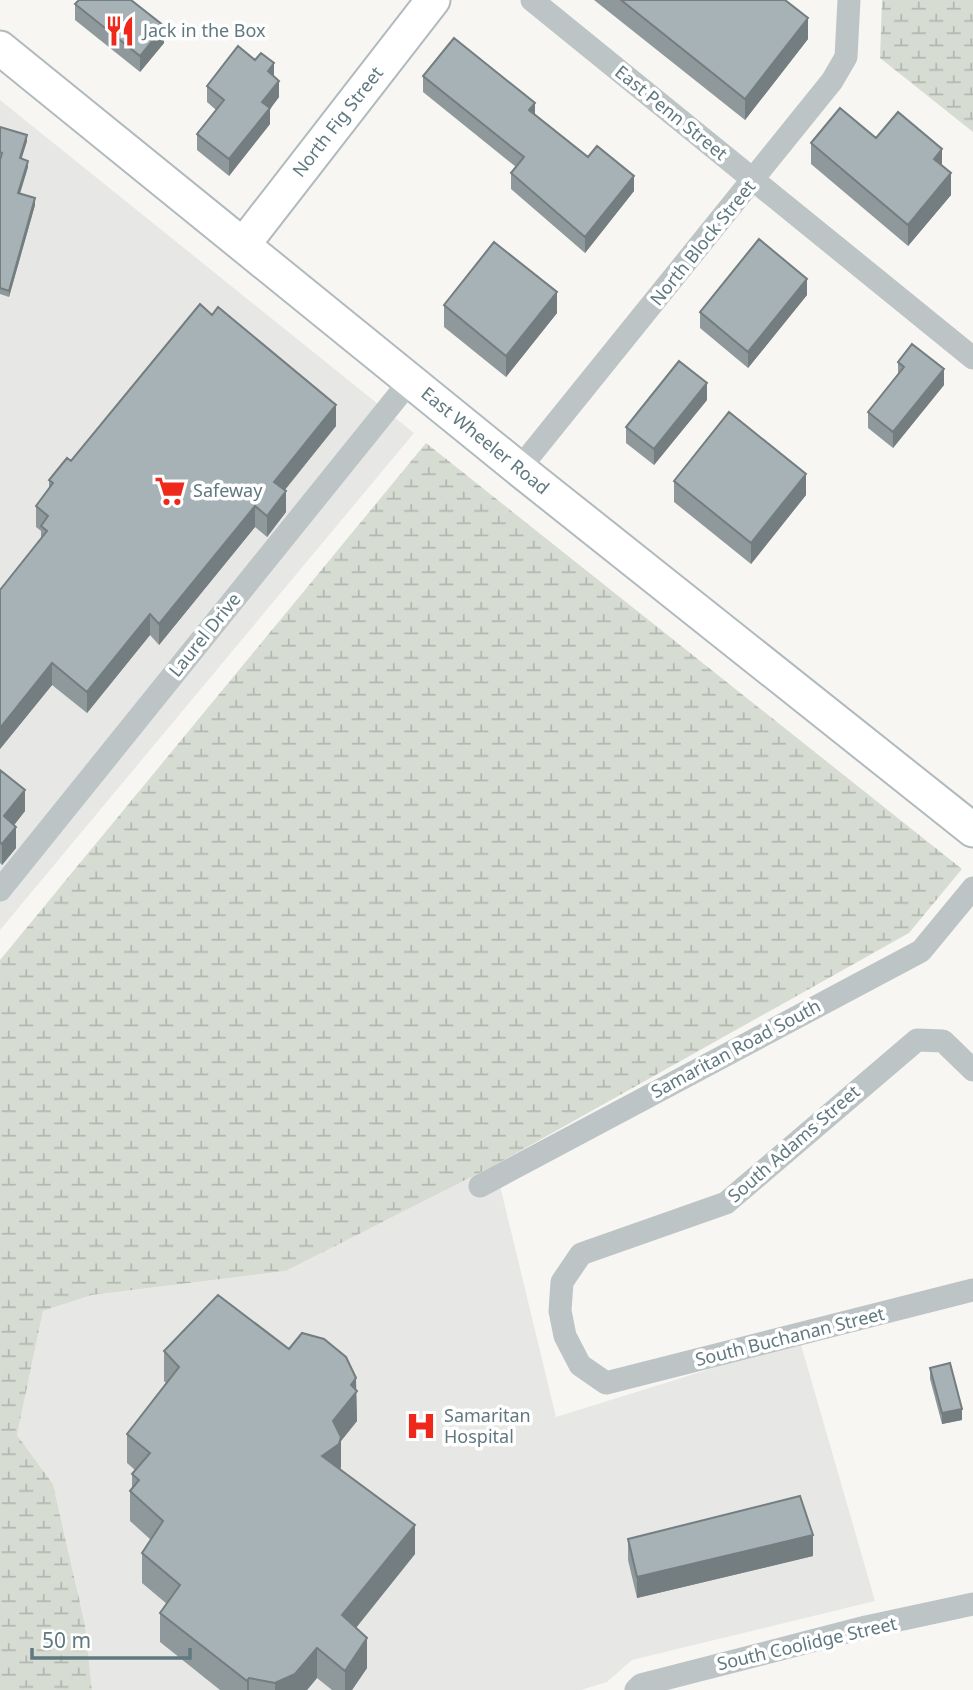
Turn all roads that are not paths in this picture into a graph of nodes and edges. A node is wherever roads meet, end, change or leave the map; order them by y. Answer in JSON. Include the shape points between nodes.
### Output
{"nodes":[{"id":1,"x":433,"y":0,"type":"edge"},
{"id":2,"x":532,"y":0,"type":"edge"},
{"id":3,"x":849,"y":0,"type":"edge"},
{"id":4,"x":0,"y":48,"type":"edge"},
{"id":5,"x":754,"y":180,"type":"junction"},
{"id":6,"x":243,"y":245,"type":"junction"},
{"id":7,"x":973,"y":358,"type":"edge"},
{"id":8,"x":411,"y":381,"type":"junction"},
{"id":9,"x":519,"y":469,"type":"junction"},
{"id":10,"x":973,"y":830,"type":"edge"},
{"id":11,"x":973,"y":888,"type":"edge"},
{"id":12,"x":0,"y":890,"type":"edge"},
{"id":13,"x":973,"y":1070,"type":"edge"},
{"id":14,"x":480,"y":1186,"type":"dead end"},
{"id":15,"x":973,"y":1290,"type":"edge"},
{"id":16,"x":606,"y":1383,"type":"joint"},
{"id":17,"x":973,"y":1604,"type":"edge"},
{"id":18,"x":638,"y":1687,"type":"edge"}],
"edges":[{"from":1,"to":6,"type":"main road","name":"North Fig Street"},
{"from":2,"to":5,"type":"street","name":"East Penn Street"},
{"from":3,"to":5,"type":"street","name":"North Block Street","via":[[846,57]]},
{"from":4,"to":6,"type":"main road","name":"East Wheeler Road"},
{"from":5,"to":7,"type":"street","name":"East Penn Street"},
{"from":5,"to":9,"type":"street","name":"North Block Street"},
{"from":6,"to":8,"type":"main road","name":"East Wheeler Road"},
{"from":8,"to":9,"type":"main road","name":"East Wheeler Road"},
{"from":8,"to":12,"type":"street","name":"Laurel Drive"},
{"from":9,"to":10,"type":"main road","name":"East Wheeler Road"},
{"from":11,"to":14,"type":"street","name":"Samaritan Road South","via":[[921,951]]},
{"from":13,"to":16,"type":"street","name":"South Adams Street","via":[[943,1041],[918,1040],[726,1203],[581,1254],[562,1282],[560,1311],[565,1336],[580,1366]]},
{"from":15,"to":16,"type":"street","name":"South Buchanan Street"},
{"from":17,"to":18,"type":"street","name":"South Coolidge Street"}]}
